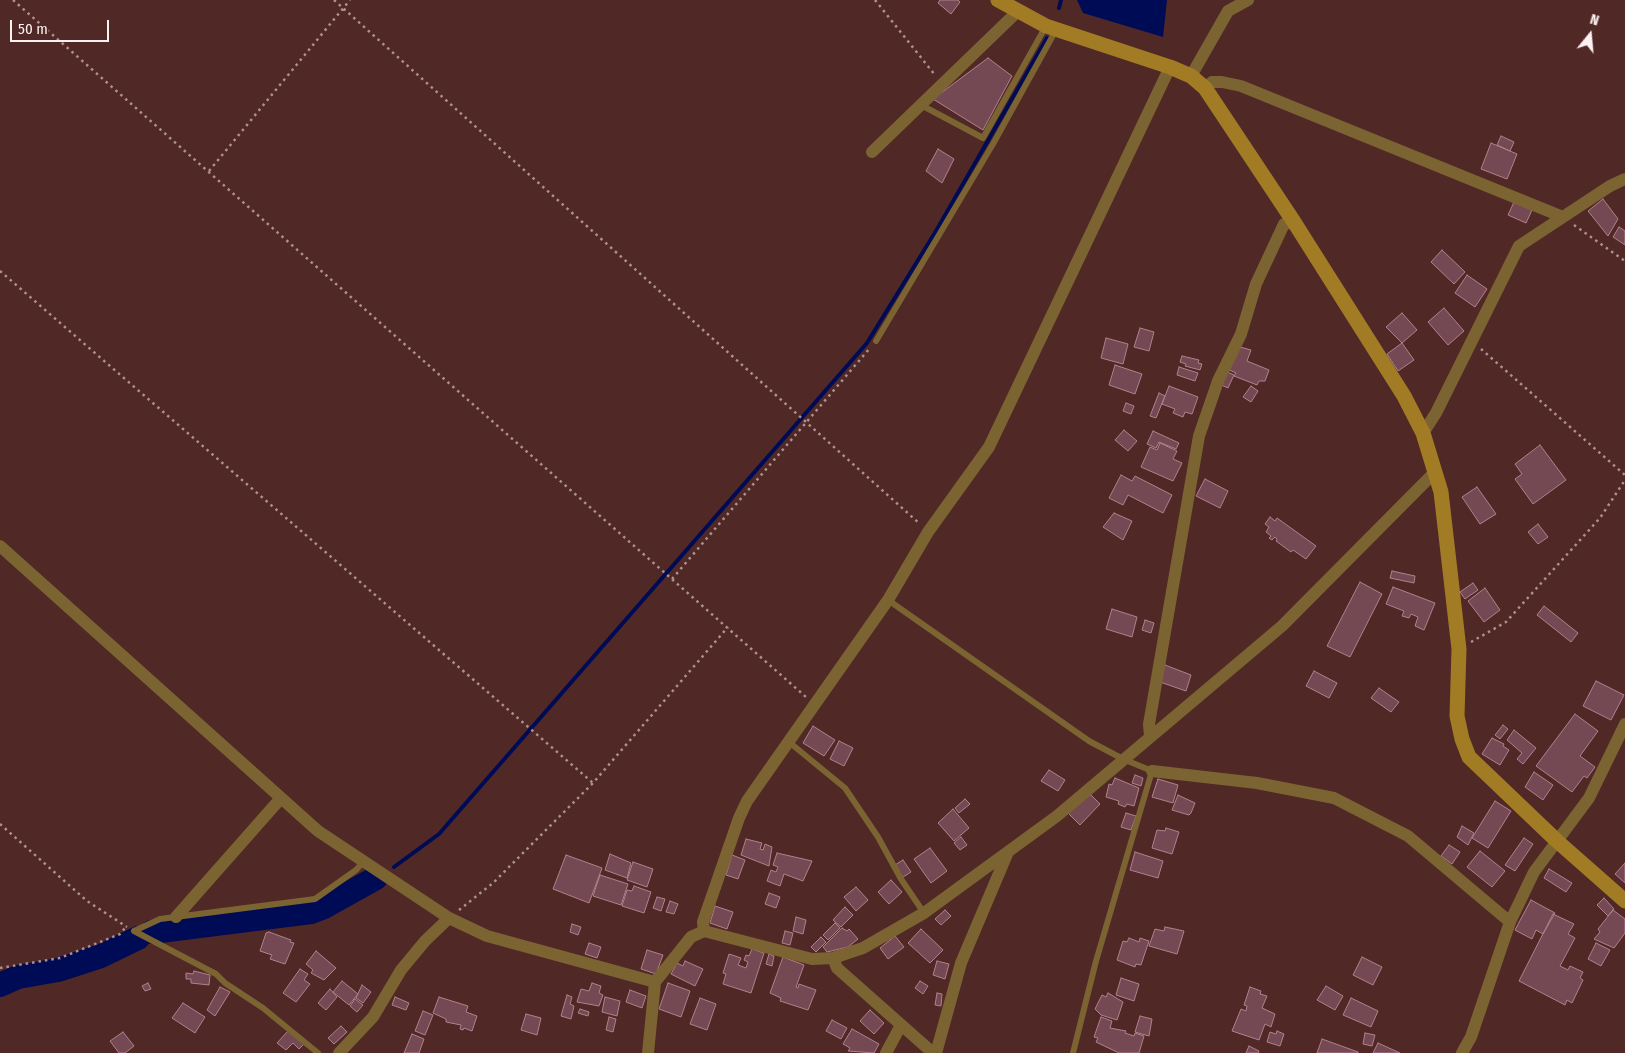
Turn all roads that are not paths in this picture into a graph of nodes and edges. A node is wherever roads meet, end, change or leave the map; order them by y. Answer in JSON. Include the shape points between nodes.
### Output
{"nodes":[{"id":1,"x":998,"y":0,"type":"edge"},
{"id":2,"x":1248,"y":0,"type":"edge"},
{"id":3,"x":1017,"y":12,"type":"junction"},
{"id":4,"x":1051,"y":28,"type":"junction"},
{"id":5,"x":1170,"y":67,"type":"junction"},
{"id":6,"x":1191,"y":76,"type":"junction"},
{"id":7,"x":1205,"y":88,"type":"junction"},
{"id":8,"x":921,"y":104,"type":"junction"},
{"id":9,"x":872,"y":152,"type":"dead end"},
{"id":10,"x":1625,"y":179,"type":"edge"},
{"id":11,"x":1563,"y":217,"type":"junction"},
{"id":12,"x":1294,"y":222,"type":"junction"},
{"id":13,"x":876,"y":341,"type":"road end"},
{"id":14,"x":1423,"y":434,"type":"junction"},
{"id":15,"x":1436,"y":471,"type":"junction"},
{"id":16,"x":0,"y":546,"type":"edge"},
{"id":17,"x":888,"y":600,"type":"junction"},
{"id":18,"x":1625,"y":724,"type":"edge"},
{"id":19,"x":1150,"y":736,"type":"junction"},
{"id":20,"x":789,"y":742,"type":"junction"},
{"id":21,"x":1123,"y":759,"type":"junction"},
{"id":22,"x":1152,"y":771,"type":"junction"},
{"id":23,"x":281,"y":798,"type":"junction"},
{"id":24,"x":1557,"y":841,"type":"junction"},
{"id":25,"x":1008,"y":852,"type":"junction"},
{"id":26,"x":364,"y":861,"type":"junction"},
{"id":27,"x":1625,"y":901,"type":"edge"},
{"id":28,"x":924,"y":913,"type":"junction"},
{"id":29,"x":176,"y":917,"type":"junction"},
{"id":30,"x":449,"y":918,"type":"junction"},
{"id":31,"x":1510,"y":922,"type":"junction"},
{"id":32,"x":704,"y":931,"type":"junction"},
{"id":33,"x":834,"y":958,"type":"junction"},
{"id":34,"x":655,"y":982,"type":"junction"},
{"id":35,"x":901,"y":1025,"type":"junction"},
{"id":36,"x":318,"y":1053,"type":"edge"},
{"id":37,"x":339,"y":1053,"type":"edge"},
{"id":38,"x":648,"y":1053,"type":"edge"},
{"id":39,"x":886,"y":1053,"type":"edge"},
{"id":40,"x":935,"y":1053,"type":"edge"},
{"id":41,"x":1074,"y":1053,"type":"edge"},
{"id":42,"x":1462,"y":1053,"type":"edge"}],
"edges":[{"from":1,"to":3,"type":"street"},
{"from":2,"to":6,"type":"street","via":[[1228,12]]},
{"from":3,"to":4,"type":"street"},
{"from":3,"to":8,"type":"street"},
{"from":4,"to":5,"type":"street"},
{"from":4,"to":8,"type":"lane","via":[[983,138]]},
{"from":4,"to":13,"type":"lane","via":[[993,144]]},
{"from":5,"to":6,"type":"street"},
{"from":5,"to":17,"type":"street","via":[[988,447],[928,532]]},
{"from":6,"to":7,"type":"street"},
{"from":7,"to":11,"type":"street","via":[[1212,82],[1241,86]]},
{"from":7,"to":12,"type":"street"},
{"from":8,"to":9,"type":"street"},
{"from":10,"to":11,"type":"street"},
{"from":11,"to":14,"type":"street","via":[[1519,246]]},
{"from":12,"to":14,"type":"street","via":[[1404,396]]},
{"from":12,"to":19,"type":"street","via":[[1284,224],[1256,284],[1241,334],[1218,381],[1199,436],[1149,724]]},
{"from":14,"to":15,"type":"street"},
{"from":15,"to":19,"type":"street","via":[[1282,626]]},
{"from":15,"to":24,"type":"street","via":[[1458,650],[1457,716],[1462,739],[1469,757]]},
{"from":16,"to":23,"type":"street"},
{"from":17,"to":20,"type":"street"},
{"from":17,"to":21,"type":"lane","via":[[1089,741]]},
{"from":18,"to":24,"type":"street","via":[[1589,798]]},
{"from":19,"to":21,"type":"street"},
{"from":20,"to":28,"type":"lane","via":[[845,788]]},
{"from":20,"to":32,"type":"street","via":[[739,818],[703,922]]},
{"from":21,"to":22,"type":"lane"},
{"from":21,"to":25,"type":"street","via":[[1057,816]]},
{"from":22,"to":31,"type":"street","via":[[1257,782],[1334,798],[1408,836]]},
{"from":22,"to":41,"type":"lane","via":[[1096,961]]},
{"from":23,"to":26,"type":"street","via":[[318,831]]},
{"from":23,"to":29,"type":"street"},
{"from":24,"to":27,"type":"street"},
{"from":24,"to":31,"type":"street","via":[[1534,872]]},
{"from":25,"to":28,"type":"street"},
{"from":25,"to":40,"type":"street","via":[[961,963]]},
{"from":26,"to":29,"type":"lane","via":[[316,899]]},
{"from":26,"to":30,"type":"street"},
{"from":28,"to":33,"type":"street","via":[[863,948]]},
{"from":29,"to":36,"type":"lane","via":[[160,919],[134,931],[216,974]]},
{"from":30,"to":34,"type":"street","via":[[487,936]]},
{"from":30,"to":37,"type":"street","via":[[401,970],[373,1017]]},
{"from":31,"to":42,"type":"street"},
{"from":32,"to":33,"type":"street","via":[[812,959]]},
{"from":32,"to":34,"type":"street","via":[[691,937]]},
{"from":33,"to":35,"type":"street","via":[[837,968]]},
{"from":34,"to":38,"type":"street"},
{"from":35,"to":39,"type":"street"},
{"from":35,"to":40,"type":"street"}]}
